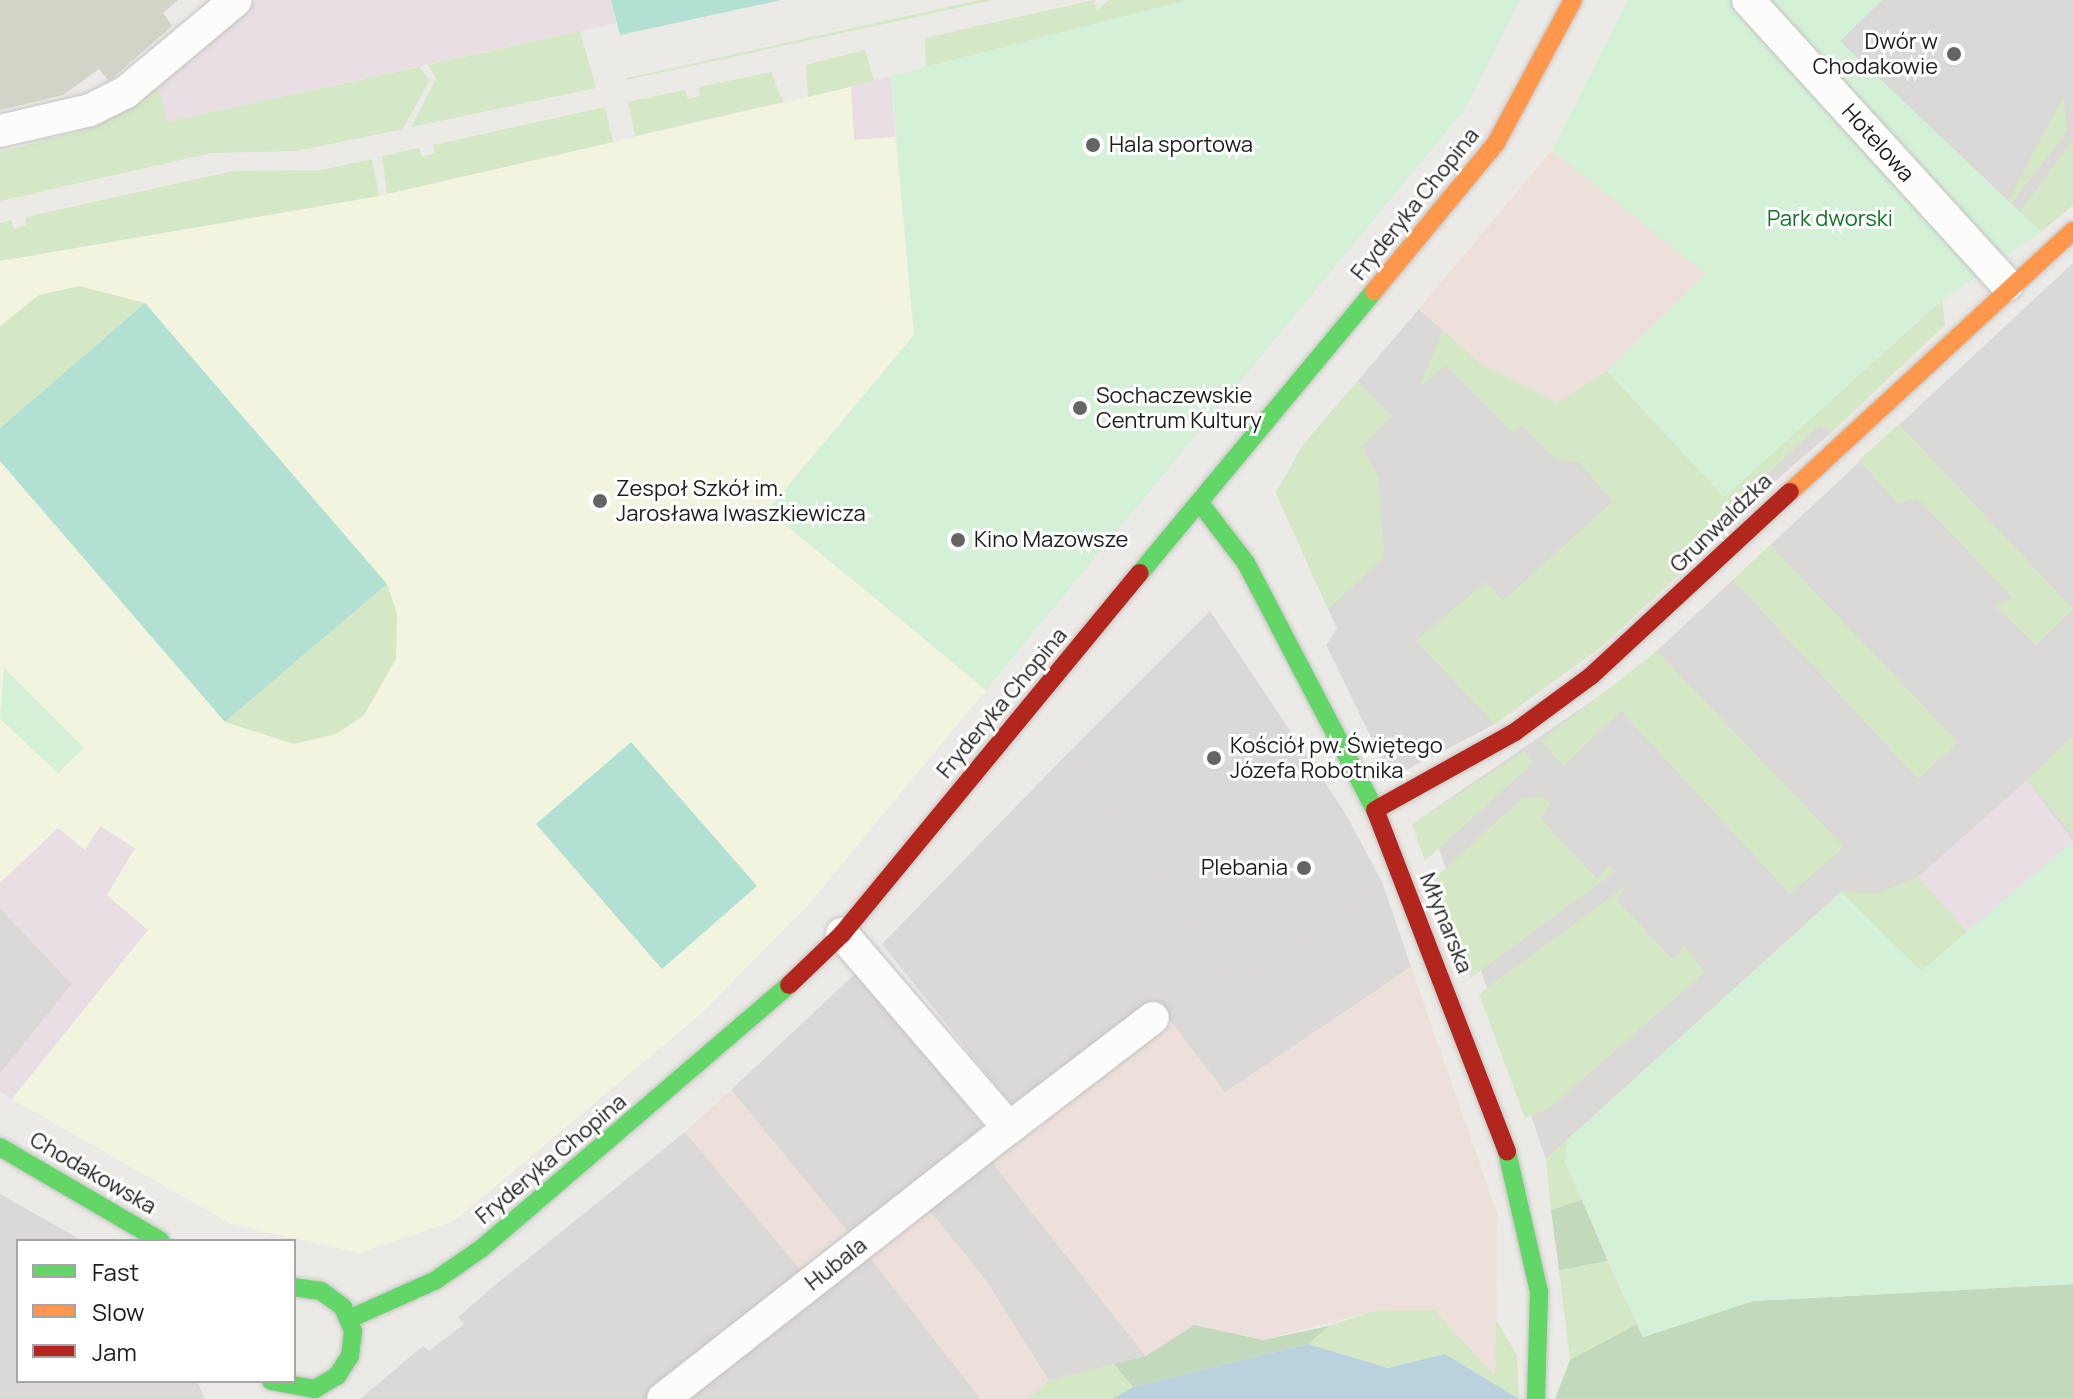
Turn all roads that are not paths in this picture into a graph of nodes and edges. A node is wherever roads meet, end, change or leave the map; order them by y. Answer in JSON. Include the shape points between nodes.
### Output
{"nodes":[{"id":1,"x":236,"y":0,"type":"edge"},
{"id":2,"x":1573,"y":0,"type":"edge"},
{"id":3,"x":1748,"y":0,"type":"edge"},
{"id":4,"x":0,"y":131,"type":"edge"},
{"id":5,"x":2073,"y":231,"type":"edge"},
{"id":6,"x":2007,"y":285,"type":"junction"},
{"id":7,"x":1200,"y":503,"type":"junction"},
{"id":8,"x":1375,"y":810,"type":"junction"},
{"id":9,"x":842,"y":934,"type":"junction"},
{"id":10,"x":1153,"y":1018,"type":"dead end"},
{"id":11,"x":1009,"y":1128,"type":"junction"},
{"id":12,"x":0,"y":1147,"type":"edge"},
{"id":13,"x":158,"y":1239,"type":"edge"},
{"id":14,"x":296,"y":1288,"type":"edge"},
{"id":15,"x":349,"y":1319,"type":"junction"},
{"id":16,"x":274,"y":1389,"type":"edge"},
{"id":17,"x":1537,"y":1394,"type":"edge"},
{"id":18,"x":663,"y":1399,"type":"edge"}],
"edges":[{"from":1,"to":4,"type":"street","via":[[126,92],[90,110]]},
{"from":2,"to":7,"type":"main road","name":"Fryderyka Chopina","via":[[1496,143]]},
{"from":3,"to":6,"type":"street","name":"Hotelowa"},
{"from":5,"to":6,"type":"main road","name":"Grunwaldzka"},
{"from":6,"to":8,"type":"main road","name":"Grunwaldzka","via":[[1591,676],[1515,732]]},
{"from":7,"to":8,"type":"main road","name":"Młynarska","via":[[1246,563]]},
{"from":7,"to":9,"type":"main road","name":"Fryderyka Chopina"},
{"from":8,"to":17,"type":"main road","name":"Młynarska","via":[[1498,1121],[1531,1235]]},
{"from":9,"to":11,"type":"street"},
{"from":9,"to":15,"type":"main road","name":"Fryderyka Chopina","via":[[743,1029],[482,1248],[436,1280]]},
{"from":10,"to":11,"type":"street","name":"Hubala"},
{"from":11,"to":18,"type":"street","name":"Hubala"},
{"from":12,"to":13,"type":"main road","name":"Chodakowska"},
{"from":14,"to":15,"type":"main road","via":[[333,1297]]},
{"from":15,"to":16,"type":"main road","via":[[350,1356],[337,1376],[315,1389]]}]}
